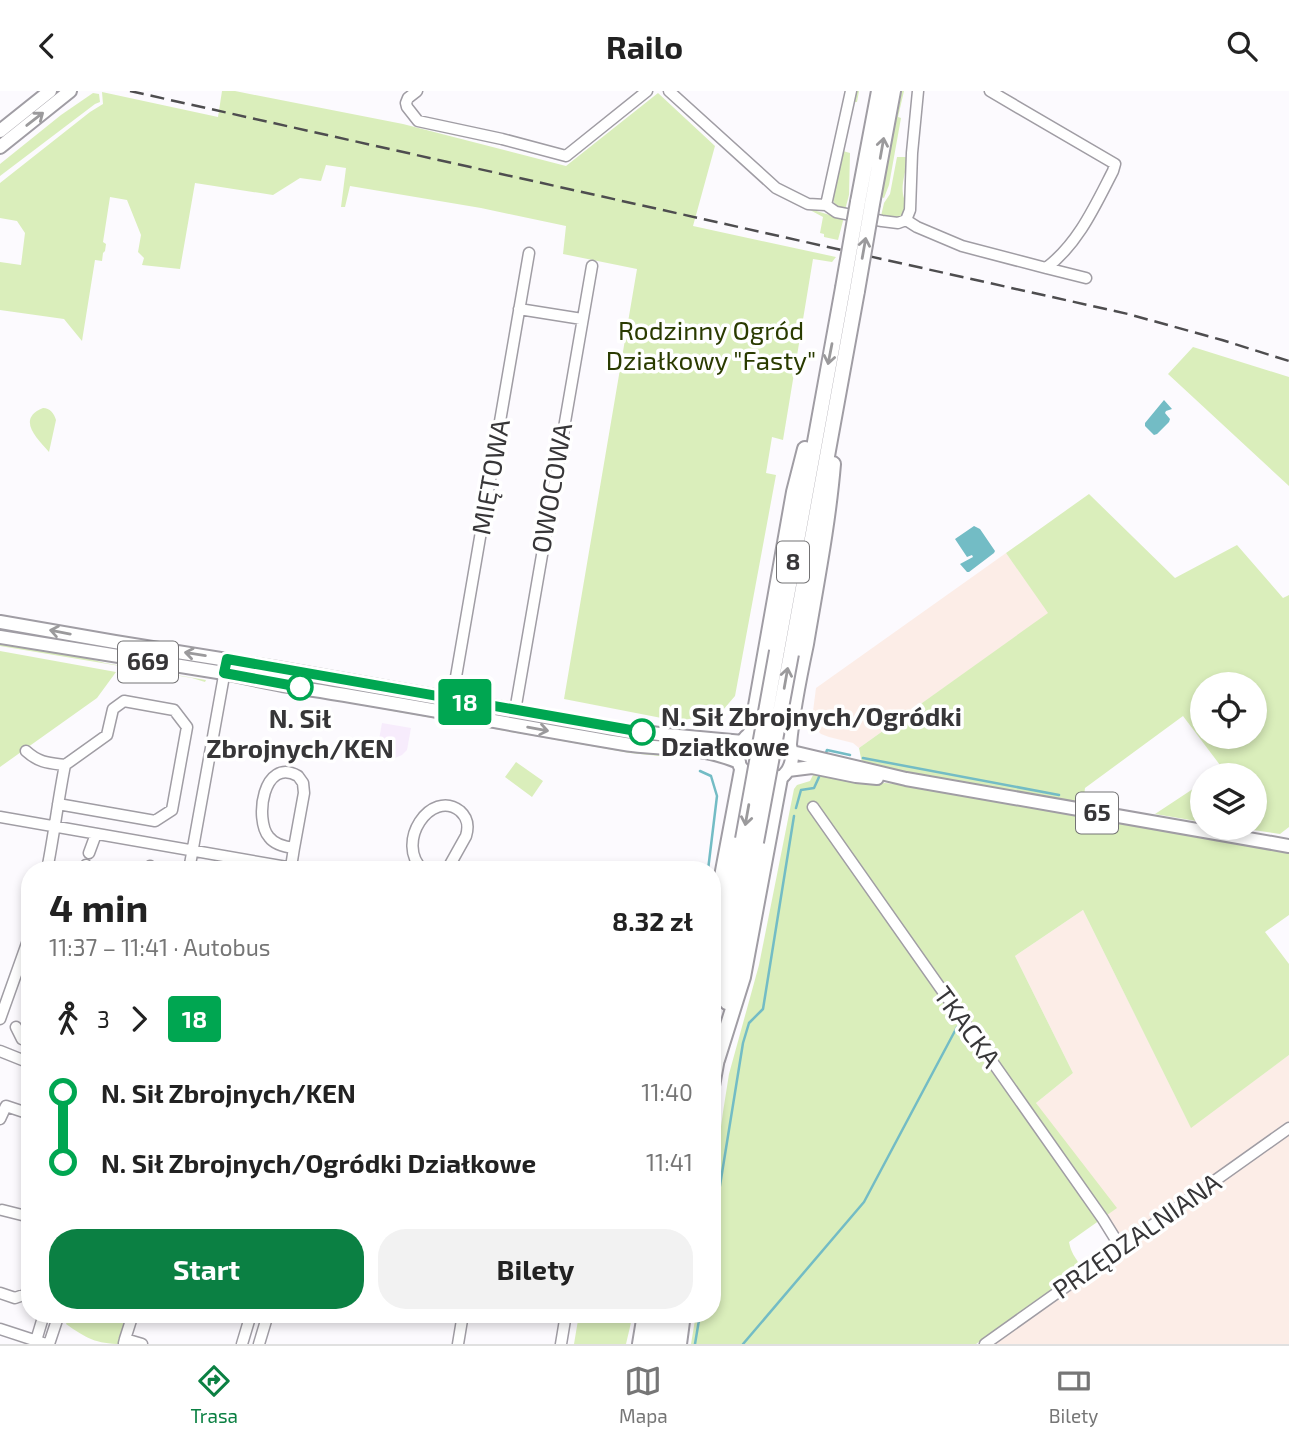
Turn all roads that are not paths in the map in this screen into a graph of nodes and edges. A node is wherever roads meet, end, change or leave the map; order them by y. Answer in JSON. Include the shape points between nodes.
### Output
{"nodes":[{"id":1,"x":41,"y":91,"type":"edge"},
{"id":2,"x":50,"y":91,"type":"edge"},
{"id":3,"x":70,"y":91,"type":"edge"},
{"id":4,"x":417,"y":91,"type":"edge"},
{"id":5,"x":647,"y":91,"type":"edge"},
{"id":6,"x":669,"y":91,"type":"edge"},
{"id":7,"x":851,"y":91,"type":"edge"},
{"id":8,"x":879,"y":91,"type":"edge"},
{"id":9,"x":894,"y":91,"type":"edge"},
{"id":10,"x":918,"y":91,"type":"edge"},
{"id":11,"x":990,"y":91,"type":"edge"},
{"id":12,"x":33,"y":105,"type":"junction"},
{"id":13,"x":0,"y":131,"type":"edge"},
{"id":14,"x":0,"y":146,"type":"edge"},
{"id":15,"x":865,"y":203,"type":"junction"},
{"id":16,"x":826,"y":205,"type":"junction"},
{"id":17,"x":906,"y":219,"type":"junction"},
{"id":18,"x":529,"y":253,"type":"dead end"},
{"id":19,"x":592,"y":265,"type":"dead end"},
{"id":20,"x":1046,"y":268,"type":"junction"},
{"id":21,"x":1086,"y":278,"type":"dead end"},
{"id":22,"x":850,"y":289,"type":"junction"},
{"id":23,"x":519,"y":309,"type":"junction"},
{"id":24,"x":582,"y":319,"type":"junction"},
{"id":25,"x":818,"y":419,"type":"junction"},
{"id":26,"x":834,"y":421,"type":"junction"},
{"id":27,"x":0,"y":622,"type":"edge"},
{"id":28,"x":0,"y":636,"type":"edge"},
{"id":29,"x":163,"y":649,"type":"junction"},
{"id":30,"x":784,"y":653,"type":"junction"},
{"id":31,"x":227,"y":659,"type":"junction"},
{"id":32,"x":160,"y":664,"type":"junction"},
{"id":33,"x":286,"y":669,"type":"junction"},
{"id":34,"x":224,"y":673,"type":"junction"},
{"id":35,"x":282,"y":685,"type":"junction"},
{"id":36,"x":452,"y":700,"type":"junction"},
{"id":37,"x":515,"y":711,"type":"junction"},
{"id":38,"x":620,"y":729,"type":"junction"},
{"id":39,"x":747,"y":738,"type":"junction"},
{"id":40,"x":618,"y":743,"type":"junction"},
{"id":41,"x":790,"y":748,"type":"junction"},
{"id":42,"x":26,"y":751,"type":"dead end"},
{"id":43,"x":65,"y":765,"type":"junction"},
{"id":44,"x":741,"y":766,"type":"junction"},
{"id":45,"x":856,"y":767,"type":"junction"},
{"id":46,"x":784,"y":774,"type":"junction"},
{"id":47,"x":844,"y":775,"type":"junction"},
{"id":48,"x":906,"y":779,"type":"junction"},
{"id":49,"x":58,"y":804,"type":"junction"},
{"id":50,"x":813,"y":807,"type":"dead end"},
{"id":51,"x":0,"y":817,"type":"edge"},
{"id":52,"x":55,"y":826,"type":"junction"},
{"id":53,"x":96,"y":834,"type":"junction"},
{"id":54,"x":750,"y":841,"type":"junction"},
{"id":55,"x":1289,"y":846,"type":"edge"},
{"id":56,"x":294,"y":848,"type":"junction"},
{"id":57,"x":193,"y":850,"type":"junction"},
{"id":58,"x":89,"y":852,"type":"dead end"},
{"id":59,"x":49,"y":861,"type":"edge"},
{"id":60,"x":191,"y":861,"type":"edge"},
{"id":61,"x":254,"y":861,"type":"edge"},
{"id":62,"x":297,"y":861,"type":"edge"},
{"id":63,"x":416,"y":861,"type":"edge"},
{"id":64,"x":452,"y":861,"type":"edge"},
{"id":65,"x":721,"y":885,"type":"edge"},
{"id":66,"x":21,"y":961,"type":"edge"},
{"id":67,"x":721,"y":969,"type":"edge"},
{"id":68,"x":0,"y":1019,"type":"edge"},
{"id":69,"x":16,"y":1027,"type":"dead end"},
{"id":70,"x":721,"y":1033,"type":"edge"},
{"id":71,"x":21,"y":1037,"type":"edge"},
{"id":72,"x":721,"y":1047,"type":"edge"},
{"id":73,"x":0,"y":1051,"type":"edge"},
{"id":74,"x":21,"y":1057,"type":"edge"},
{"id":75,"x":21,"y":1110,"type":"edge"},
{"id":76,"x":0,"y":1119,"type":"edge"},
{"id":77,"x":1289,"y":1128,"type":"edge"},
{"id":78,"x":2,"y":1210,"type":"dead end"},
{"id":79,"x":21,"y":1215,"type":"edge"},
{"id":80,"x":1121,"y":1248,"type":"junction"},
{"id":81,"x":0,"y":1293,"type":"edge"},
{"id":82,"x":21,"y":1296,"type":"edge"},
{"id":83,"x":43,"y":1323,"type":"edge"},
{"id":84,"x":53,"y":1323,"type":"edge"},
{"id":85,"x":131,"y":1323,"type":"edge"},
{"id":86,"x":248,"y":1323,"type":"edge"},
{"id":87,"x":265,"y":1323,"type":"edge"},
{"id":88,"x":462,"y":1323,"type":"edge"},
{"id":89,"x":564,"y":1323,"type":"edge"},
{"id":90,"x":644,"y":1323,"type":"edge"},
{"id":91,"x":656,"y":1323,"type":"edge"},
{"id":92,"x":670,"y":1323,"type":"edge"},
{"id":93,"x":682,"y":1323,"type":"edge"},
{"id":94,"x":0,"y":1329,"type":"edge"},
{"id":95,"x":125,"y":1342,"type":"edge"},
{"id":96,"x":41,"y":1343,"type":"edge"},
{"id":97,"x":142,"y":1344,"type":"edge"},
{"id":98,"x":242,"y":1344,"type":"edge"},
{"id":99,"x":259,"y":1344,"type":"edge"},
{"id":100,"x":458,"y":1344,"type":"edge"},
{"id":101,"x":561,"y":1344,"type":"edge"},
{"id":102,"x":640,"y":1344,"type":"edge"},
{"id":103,"x":652,"y":1344,"type":"edge"},
{"id":104,"x":666,"y":1344,"type":"edge"},
{"id":105,"x":679,"y":1344,"type":"edge"},
{"id":106,"x":985,"y":1344,"type":"edge"}],
"edges":[{"from":1,"to":12,"type":"main road"},
{"from":2,"to":12,"type":"main road"},
{"from":14,"to":3,"type":"main road","one_way":true},
{"from":4,"to":5,"type":"street","via":[[406,103],[418,121],[566,156]]},
{"from":6,"to":16,"type":"street","via":[[776,188],[801,201]]},
{"from":7,"to":16,"type":"street"},
{"from":8,"to":15,"type":"highway","number":"8"},
{"from":15,"to":9,"type":"highway","number":"8","one_way":true},
{"from":10,"to":17,"type":"street"},
{"from":11,"to":20,"type":"street","via":[[1115,164],[1084,225],[1059,259]]},
{"from":12,"to":13,"type":"main road"},
{"from":15,"to":22,"type":"highway","number":"8","bridge":true},
{"from":16,"to":17,"type":"street","via":[[836,212],[882,221]]},
{"from":17,"to":20,"type":"street","via":[[962,246]]},
{"from":18,"to":23,"type":"street","name":"MIĘTOWA"},
{"from":19,"to":24,"type":"street","name":"OWOCOWA"},
{"from":20,"to":21,"type":"street"},
{"from":22,"to":25,"type":"highway","number":"8","one_way":true},
{"from":22,"to":26,"type":"highway","number":"8"},
{"from":23,"to":24,"type":"street"},
{"from":23,"to":36,"type":"street","name":"MIĘTOWA"},
{"from":24,"to":37,"type":"street","name":"OWOCOWA"},
{"from":25,"to":30,"type":"highway","number":"8"},
{"from":25,"to":39,"type":"highway","via":[[794,492]]},
{"from":26,"to":30,"type":"highway","number":"8"},
{"from":41,"to":26,"type":"highway","one_way":true,"via":[[831,488]]},
{"from":29,"to":27,"type":"main road","number":"669","one_way":true},
{"from":28,"to":32,"type":"main road","number":"669"},
{"from":31,"to":29,"type":"main road","number":"669","one_way":true},
{"from":29,"to":32,"type":"main road"},
{"from":30,"to":54,"type":"highway","number":"8","bridge":true},
{"from":31,"to":33,"type":"main road","number":"669"},
{"from":31,"to":34,"type":"street"},
{"from":32,"to":34,"type":"main road","number":"669"},
{"from":33,"to":35,"type":"main road"},
{"from":33,"to":36,"type":"main road","number":"669"},
{"from":34,"to":35,"type":"main road","number":"669"},
{"from":34,"to":57,"type":"street"},
{"from":35,"to":40,"type":"main road","number":"669","one_way":true},
{"from":36,"to":37,"type":"main road","number":"669"},
{"from":37,"to":38,"type":"main road","number":"669"},
{"from":38,"to":39,"type":"main road","number":"669"},
{"from":38,"to":40,"type":"main road"},
{"from":39,"to":41,"type":"main road","number":"65","via":[[768,730],[784,737]]},
{"from":39,"to":44,"type":"main road","via":[[740,748]]},
{"from":40,"to":44,"type":"main road","number":"669","via":[[698,749],[721,754]]},
{"from":41,"to":45,"type":"main road","number":"65"},
{"from":41,"to":46,"type":"main road","via":[[792,761]]},
{"from":42,"to":43,"type":"street","via":[[40,761]]},
{"from":43,"to":49,"type":"street"},
{"from":43,"to":49,"type":"street","via":[[107,735],[113,709],[124,701],[174,711],[187,727],[172,810],[155,821]]},
{"from":44,"to":46,"type":"main road","number":"65","via":[[748,777],[764,783]]},
{"from":44,"to":65,"type":"highway"},
{"from":45,"to":47,"type":"main road"},
{"from":45,"to":48,"type":"main road","number":"65"},
{"from":46,"to":47,"type":"main road","number":"65","via":[[809,767]]},
{"from":46,"to":72,"type":"highway","via":[[743,977]]},
{"from":47,"to":48,"type":"main road","number":"65"},
{"from":48,"to":55,"type":"main road","number":"65"},
{"from":49,"to":52,"type":"street"},
{"from":50,"to":80,"type":"street","name":"TKACKA"},
{"from":51,"to":52,"type":"street"},
{"from":52,"to":53,"type":"street"},
{"from":52,"to":59,"type":"street"},
{"from":53,"to":57,"type":"street"},
{"from":53,"to":58,"type":"street"},
{"from":54,"to":67,"type":"highway","number":"8"},
{"from":54,"to":70,"type":"highway","number":"8"},
{"from":56,"to":56,"type":"street","via":[[271,840],[262,821],[267,786],[275,774],[284,771],[298,776],[304,786]]},
{"from":56,"to":62,"type":"street"},
{"from":57,"to":60,"type":"street"},
{"from":57,"to":61,"type":"street"},
{"from":63,"to":64,"type":"street","via":[[412,850],[416,828],[426,813],[450,806],[466,818],[468,830]]},
{"from":66,"to":68,"type":"street"},
{"from":69,"to":71,"type":"street"},
{"from":73,"to":74,"type":"street"},
{"from":75,"to":76,"type":"street","via":[[6,1105]]},
{"from":77,"to":80,"type":"street","name":"PRZĘDZALNIANA"},
{"from":78,"to":79,"type":"street"},
{"from":80,"to":106,"type":"street","name":"PRZĘDZALNIANA"},
{"from":81,"to":82,"type":"street"},
{"from":83,"to":96,"type":"street"},
{"from":84,"to":96,"type":"street"},
{"from":85,"to":95,"type":"street"},
{"from":86,"to":98,"type":"street"},
{"from":87,"to":99,"type":"street"},
{"from":88,"to":100,"type":"street"},
{"from":89,"to":101,"type":"street"},
{"from":90,"to":102,"type":"highway"},
{"from":91,"to":103,"type":"highway"},
{"from":92,"to":104,"type":"highway"},
{"from":93,"to":105,"type":"highway"},
{"from":94,"to":96,"type":"street"},
{"from":95,"to":97,"type":"street"}]}
